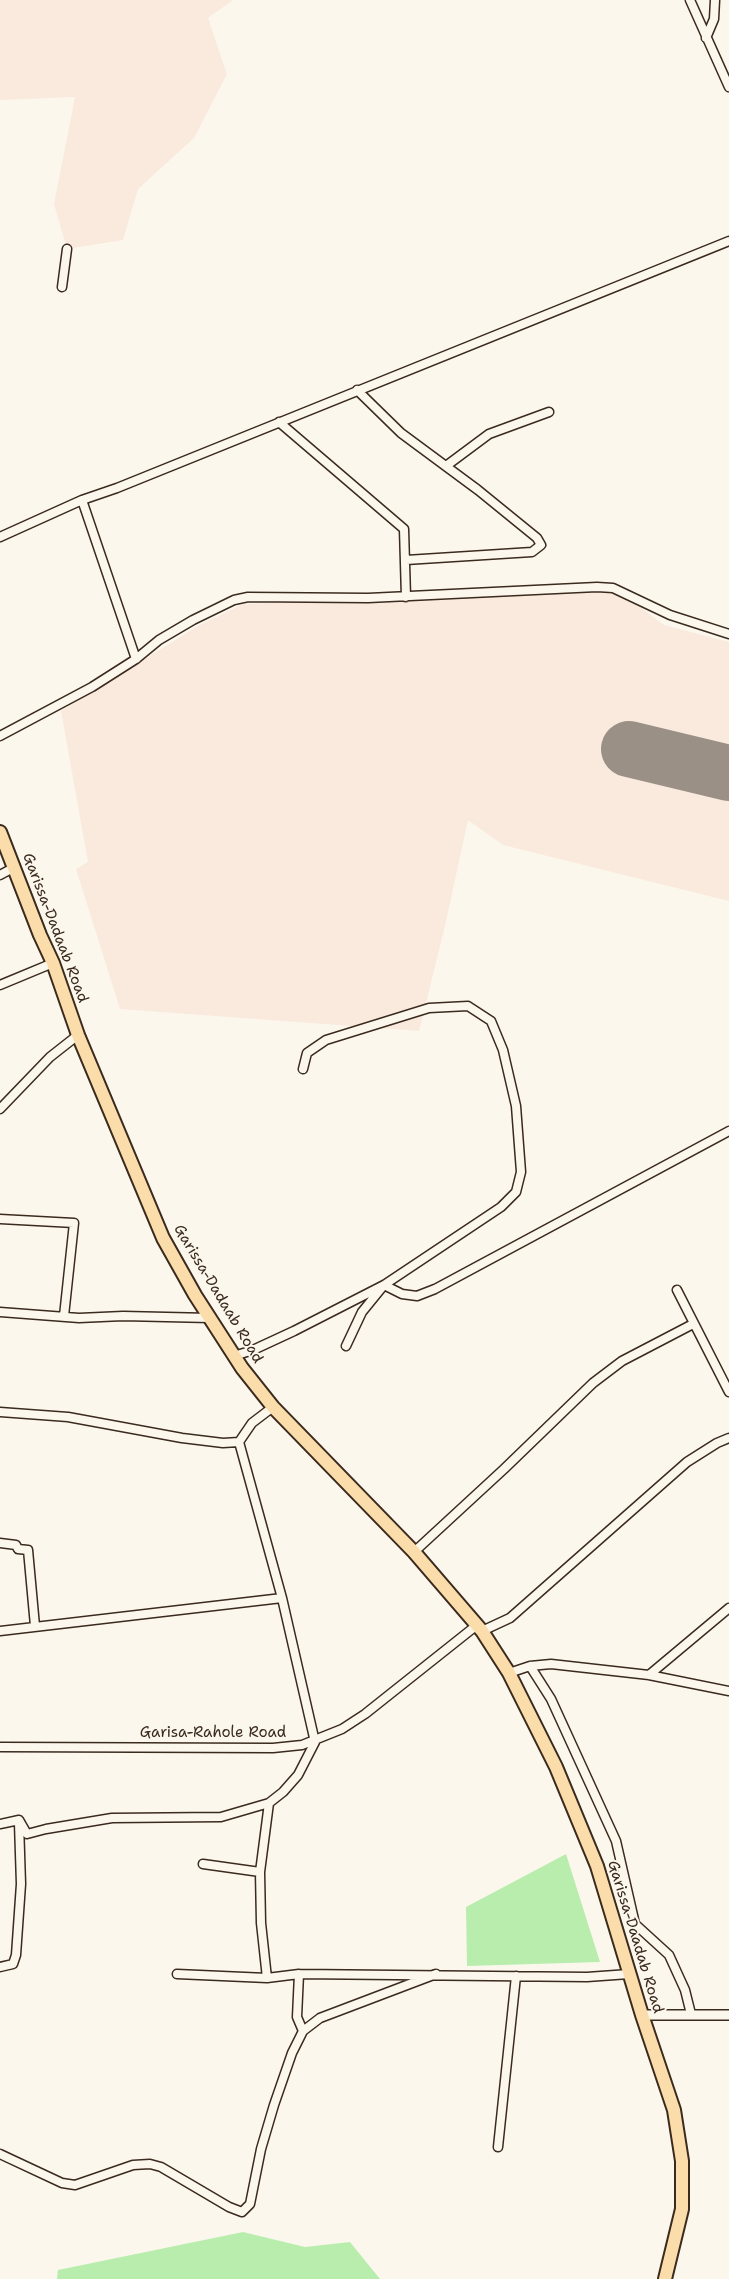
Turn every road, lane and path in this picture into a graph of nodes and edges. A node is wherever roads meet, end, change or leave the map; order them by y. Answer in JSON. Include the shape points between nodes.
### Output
{"nodes":[{"id":1,"x":690,"y":0,"type":"edge"},
{"id":2,"x":715,"y":0,"type":"edge"},
{"id":3,"x":706,"y":38,"type":"junction"},
{"id":4,"x":729,"y":87,"type":"edge"},
{"id":5,"x":729,"y":241,"type":"edge"},
{"id":6,"x":67,"y":249,"type":"dead end"},
{"id":7,"x":62,"y":287,"type":"dead end"},
{"id":8,"x":357,"y":390,"type":"junction"},
{"id":9,"x":549,"y":412,"type":"dead end"},
{"id":10,"x":279,"y":422,"type":"junction"},
{"id":11,"x":446,"y":466,"type":"junction"},
{"id":12,"x":82,"y":500,"type":"junction"},
{"id":13,"x":0,"y":537,"type":"edge"},
{"id":14,"x":406,"y":560,"type":"junction"},
{"id":15,"x":406,"y":597,"type":"junction"},
{"id":16,"x":729,"y":634,"type":"edge"},
{"id":17,"x":136,"y":659,"type":"junction"},
{"id":18,"x":0,"y":736,"type":"edge"},
{"id":19,"x":0,"y":832,"type":"edge"},
{"id":20,"x":15,"y":867,"type":"junction"},
{"id":21,"x":0,"y":875,"type":"edge"},
{"id":22,"x":53,"y":963,"type":"junction"},
{"id":23,"x":0,"y":985,"type":"edge"},
{"id":24,"x":78,"y":1035,"type":"junction"},
{"id":25,"x":303,"y":1069,"type":"dead end"},
{"id":26,"x":0,"y":1109,"type":"edge"},
{"id":27,"x":729,"y":1131,"type":"edge"},
{"id":28,"x":0,"y":1219,"type":"edge"},
{"id":29,"x":384,"y":1285,"type":"junction"},
{"id":30,"x":677,"y":1290,"type":"dead end"},
{"id":31,"x":0,"y":1312,"type":"edge"},
{"id":32,"x":64,"y":1316,"type":"junction"},
{"id":33,"x":210,"y":1318,"type":"junction"},
{"id":34,"x":694,"y":1324,"type":"junction"},
{"id":35,"x":346,"y":1346,"type":"dead end"},
{"id":36,"x":234,"y":1356,"type":"junction"},
{"id":37,"x":729,"y":1392,"type":"edge"},
{"id":38,"x":273,"y":1407,"type":"junction"},
{"id":39,"x":0,"y":1412,"type":"edge"},
{"id":40,"x":729,"y":1438,"type":"edge"},
{"id":41,"x":239,"y":1442,"type":"junction"},
{"id":42,"x":0,"y":1543,"type":"edge"},
{"id":43,"x":414,"y":1552,"type":"junction"},
{"id":44,"x":282,"y":1598,"type":"junction"},
{"id":45,"x":729,"y":1608,"type":"edge"},
{"id":46,"x":35,"y":1626,"type":"junction"},
{"id":47,"x":480,"y":1628,"type":"junction"},
{"id":48,"x":0,"y":1631,"type":"edge"},
{"id":49,"x":530,"y":1666,"type":"junction"},
{"id":50,"x":509,"y":1673,"type":"junction"},
{"id":51,"x":649,"y":1675,"type":"junction"},
{"id":52,"x":729,"y":1691,"type":"edge"},
{"id":53,"x":315,"y":1742,"type":"junction"},
{"id":54,"x":0,"y":1747,"type":"edge"},
{"id":55,"x":269,"y":1803,"type":"junction"},
{"id":56,"x":19,"y":1820,"type":"junction"},
{"id":57,"x":0,"y":1824,"type":"edge"},
{"id":58,"x":203,"y":1864,"type":"dead end"},
{"id":59,"x":260,"y":1872,"type":"junction"},
{"id":60,"x":0,"y":1967,"type":"edge"},
{"id":61,"x":177,"y":1974,"type":"dead end"},
{"id":62,"x":300,"y":1974,"type":"junction"},
{"id":63,"x":436,"y":1974,"type":"junction"},
{"id":64,"x":629,"y":1974,"type":"junction"},
{"id":65,"x":516,"y":1976,"type":"junction"},
{"id":66,"x":267,"y":1978,"type":"junction"},
{"id":67,"x":691,"y":2014,"type":"junction"},
{"id":68,"x":642,"y":2015,"type":"junction"},
{"id":69,"x":729,"y":2015,"type":"edge"},
{"id":70,"x":303,"y":2031,"type":"junction"},
{"id":71,"x":498,"y":2147,"type":"dead end"},
{"id":72,"x":0,"y":2154,"type":"edge"},
{"id":73,"x":665,"y":2279,"type":"edge"}],
"edges":[{"from":1,"to":3,"type":"street"},
{"from":2,"to":3,"type":"street","via":[[714,19]]},
{"from":3,"to":4,"type":"street"},
{"from":5,"to":8,"type":"street"},
{"from":6,"to":7,"type":"street"},
{"from":8,"to":10,"type":"street"},
{"from":8,"to":11,"type":"street","via":[[401,433]]},
{"from":9,"to":11,"type":"street","via":[[489,434]]},
{"from":10,"to":12,"type":"street"},
{"from":10,"to":14,"type":"street","via":[[404,529]]},
{"from":11,"to":14,"type":"street","via":[[537,538],[541,545],[532,552]]},
{"from":12,"to":13,"type":"street"},
{"from":12,"to":17,"type":"street"},
{"from":14,"to":15,"type":"street"},
{"from":15,"to":16,"type":"street","via":[[613,588],[670,616]]},
{"from":15,"to":17,"type":"street","via":[[248,597],[234,600],[159,640]]},
{"from":17,"to":18,"type":"street","via":[[85,691]]},
{"from":19,"to":20,"type":"highway","name":"Garissa-Dadaab Road"},
{"from":20,"to":21,"type":"street"},
{"from":20,"to":22,"type":"highway","name":"Garissa-Dadaab Road"},
{"from":22,"to":23,"type":"street"},
{"from":22,"to":24,"type":"highway","name":"Garissa-Dadaab Road"},
{"from":24,"to":26,"type":"street","via":[[50,1057]]},
{"from":24,"to":33,"type":"highway","name":"Garissa-Dadaab Road","via":[[162,1238]]},
{"from":25,"to":29,"type":"street","via":[[306,1053],[326,1040],[429,1008],[468,1006],[491,1022],[503,1050],[516,1115],[521,1172],[516,1192],[501,1207]]},
{"from":27,"to":29,"type":"street","via":[[435,1289],[417,1296],[402,1294]]},
{"from":28,"to":32,"type":"street","via":[[74,1222]]},
{"from":29,"to":35,"type":"street","via":[[362,1312]]},
{"from":29,"to":36,"type":"street","via":[[254,1350]]},
{"from":30,"to":34,"type":"street"},
{"from":31,"to":32,"type":"street"},
{"from":32,"to":33,"type":"street"},
{"from":33,"to":36,"type":"highway","name":"Garissa-Dadaab Road"},
{"from":34,"to":37,"type":"street"},
{"from":34,"to":43,"type":"street","via":[[622,1361],[593,1383]]},
{"from":36,"to":38,"type":"highway","name":"Garissa-Dadaab Road"},
{"from":38,"to":41,"type":"street","via":[[252,1423]]},
{"from":38,"to":43,"type":"highway","name":"Garissa-Dadaab Road"},
{"from":39,"to":41,"type":"street","via":[[68,1417],[182,1438]]},
{"from":40,"to":47,"type":"street","name":"Garisa-Rahole Road","via":[[687,1462],[510,1618]]},
{"from":41,"to":44,"type":"street"},
{"from":42,"to":46,"type":"street","via":[[28,1550]]},
{"from":43,"to":47,"type":"highway","name":"Garissa-Dadaab Road"},
{"from":44,"to":46,"type":"street"},
{"from":44,"to":53,"type":"street"},
{"from":45,"to":51,"type":"street"},
{"from":46,"to":48,"type":"street"},
{"from":47,"to":50,"type":"highway","name":"Garissa-Daadab Road"},
{"from":47,"to":53,"type":"street","name":"Garisa-Rahole Road","via":[[365,1714]]},
{"from":49,"to":50,"type":"street"},
{"from":49,"to":51,"type":"street","via":[[552,1664]]},
{"from":49,"to":67,"type":"street","via":[[551,1699],[616,1841],[635,1924],[669,1955],[685,1990]]},
{"from":50,"to":64,"type":"highway","name":"Garissa-Daadab Road","via":[[569,1795],[597,1866]]},
{"from":51,"to":52,"type":"street"},
{"from":53,"to":54,"type":"street","name":"Garisa-Rahole Road","via":[[273,1748]]},
{"from":53,"to":55,"type":"street","via":[[298,1775]]},
{"from":55,"to":56,"type":"street","via":[[221,1818],[112,1818],[27,1834]]},
{"from":55,"to":59,"type":"street"},
{"from":56,"to":57,"type":"street"},
{"from":56,"to":60,"type":"street","via":[[21,1884],[16,1955],[13,1964]]},
{"from":58,"to":59,"type":"street"},
{"from":59,"to":66,"type":"street"},
{"from":61,"to":66,"type":"street"},
{"from":62,"to":63,"type":"street"},
{"from":62,"to":66,"type":"street"},
{"from":62,"to":70,"type":"street","via":[[297,2017]]},
{"from":63,"to":65,"type":"street"},
{"from":63,"to":70,"type":"street","via":[[320,2018]]},
{"from":64,"to":65,"type":"street"},
{"from":64,"to":68,"type":"highway","name":"Garissa-Daadab Road"},
{"from":65,"to":71,"type":"street"},
{"from":67,"to":68,"type":"street"},
{"from":67,"to":69,"type":"street"},
{"from":68,"to":73,"type":"highway","name":"Garissa-Daadab Road","via":[[674,2110],[682,2161],[682,2209]]},
{"from":70,"to":72,"type":"street","via":[[274,2105],[250,2204],[242,2212],[170,2171],[155,2166],[133,2165],[75,2185],[62,2183]]}]}
